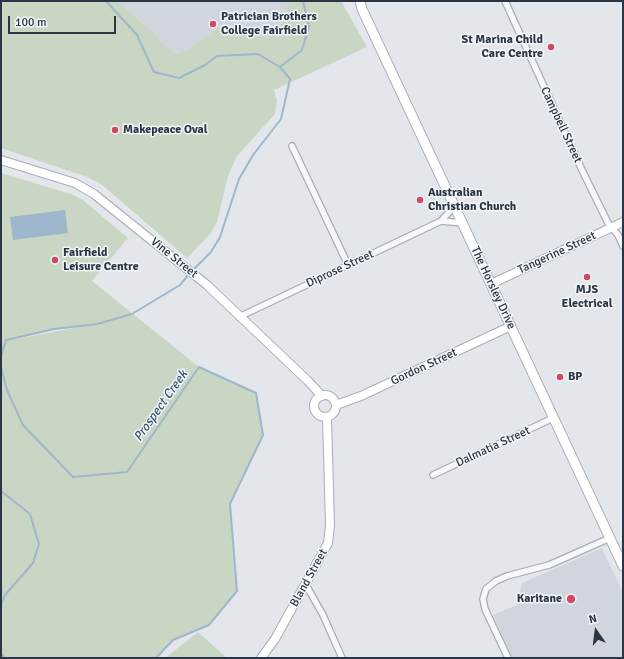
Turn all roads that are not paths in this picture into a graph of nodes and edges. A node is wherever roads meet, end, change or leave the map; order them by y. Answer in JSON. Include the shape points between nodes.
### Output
{"nodes":[{"id":1,"x":354,"y":1,"type":"edge"},
{"id":2,"x":505,"y":1,"type":"edge"},
{"id":3,"x":361,"y":5,"type":"edge"},
{"id":4,"x":292,"y":146,"type":"dead end"},
{"id":5,"x":1,"y":160,"type":"edge"},
{"id":6,"x":453,"y":203,"type":"junction"},
{"id":7,"x":441,"y":221,"type":"junction"},
{"id":8,"x":623,"y":222,"type":"edge"},
{"id":9,"x":463,"y":224,"type":"junction"},
{"id":10,"x":611,"y":227,"type":"junction"},
{"id":11,"x":623,"y":246,"type":"edge"},
{"id":12,"x":348,"y":265,"type":"junction"},
{"id":13,"x":491,"y":284,"type":"junction"},
{"id":14,"x":239,"y":317,"type":"junction"},
{"id":15,"x":511,"y":326,"type":"junction"},
{"id":16,"x":322,"y":396,"type":"junction"},
{"id":17,"x":336,"y":405,"type":"junction"},
{"id":18,"x":327,"y":417,"type":"junction"},
{"id":19,"x":554,"y":418,"type":"junction"},
{"id":20,"x":433,"y":475,"type":"dead end"},
{"id":21,"x":610,"y":538,"type":"junction"},
{"id":22,"x":623,"y":566,"type":"edge"},
{"id":23,"x":306,"y":585,"type":"junction"},
{"id":24,"x":261,"y":658,"type":"edge"},
{"id":25,"x":342,"y":658,"type":"edge"},
{"id":26,"x":508,"y":658,"type":"edge"}],
"edges":[{"from":1,"to":3,"type":"main road","name":"The Horsley Drive"},
{"from":2,"to":10,"type":"street","name":"Campbell Street","via":[[582,170]]},
{"from":3,"to":6,"type":"main road","name":"The Horsley Drive"},
{"from":4,"to":12,"type":"street"},
{"from":5,"to":14,"type":"main road","name":"Vine Street","via":[[84,187],[176,259]]},
{"from":6,"to":7,"type":"street"},
{"from":6,"to":9,"type":"main road","name":"The Horsley Drive"},
{"from":7,"to":9,"type":"street"},
{"from":7,"to":12,"type":"street","name":"Diprose Street"},
{"from":8,"to":10,"type":"main road","name":"Tangerine Street"},
{"from":9,"to":13,"type":"main road","name":"The Horsley Drive"},
{"from":10,"to":11,"type":"street","name":"Campbell Street"},
{"from":10,"to":13,"type":"main road","name":"Tangerine Street"},
{"from":12,"to":14,"type":"street","name":"Diprose Street"},
{"from":13,"to":15,"type":"main road","name":"The Horsley Drive"},
{"from":14,"to":16,"type":"main road","name":"Vine Street"},
{"from":15,"to":17,"type":"main road","name":"Gordon Street","via":[[361,396]]},
{"from":15,"to":19,"type":"main road","name":"The Horsley Drive"},
{"from":16,"to":17,"type":"main road","via":[[331,397]]},
{"from":16,"to":18,"type":"main road","via":[[316,400],[315,410],[320,416]]},
{"from":17,"to":18,"type":"main road","via":[[335,412]]},
{"from":18,"to":23,"type":"main road","name":"Bland Street","via":[[330,536],[325,551]]},
{"from":19,"to":20,"type":"street","name":"Dalmatia Street"},
{"from":19,"to":21,"type":"main road","name":"The Horsley Drive"},
{"from":21,"to":22,"type":"main road","name":"The Horsley Drive"},
{"from":21,"to":26,"type":"street","via":[[549,565],[507,576],[486,589],[483,598],[485,609]]},
{"from":23,"to":24,"type":"main road","name":"Bland Street"},
{"from":23,"to":25,"type":"street"}]}
